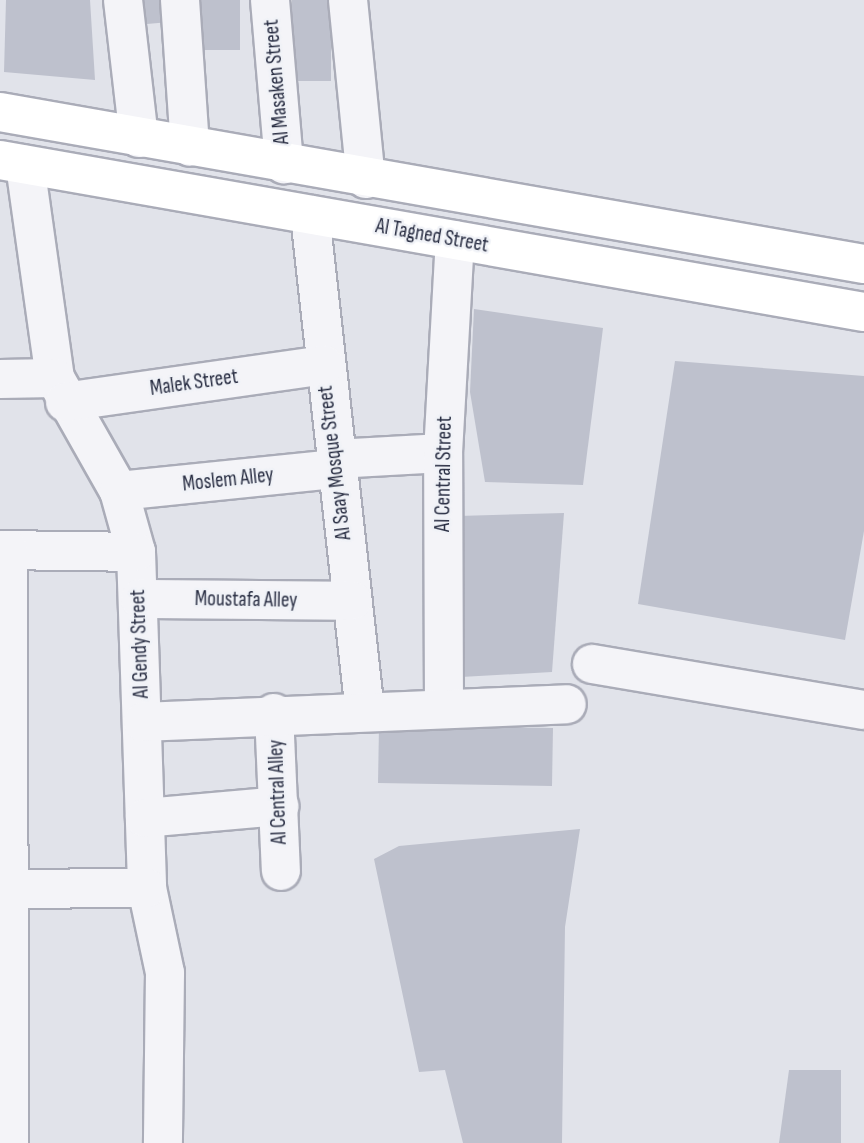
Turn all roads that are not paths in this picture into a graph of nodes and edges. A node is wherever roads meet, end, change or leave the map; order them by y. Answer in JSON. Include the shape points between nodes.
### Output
{"nodes":[{"id":1,"x":123,"y":0,"type":"edge"},
{"id":2,"x":180,"y":0,"type":"edge"},
{"id":3,"x":270,"y":0,"type":"edge"},
{"id":4,"x":348,"y":0,"type":"edge"},
{"id":5,"x":0,"y":112,"type":"edge"},
{"id":6,"x":139,"y":138,"type":"junction"},
{"id":7,"x":190,"y":147,"type":"junction"},
{"id":8,"x":13,"y":162,"type":"edge"},
{"id":9,"x":284,"y":164,"type":"junction"},
{"id":10,"x":366,"y":179,"type":"junction"},
{"id":11,"x":310,"y":215,"type":"junction"},
{"id":12,"x":455,"y":240,"type":"junction"},
{"id":13,"x":864,"y":264,"type":"edge"},
{"id":14,"x":864,"y":312,"type":"edge"},
{"id":15,"x":324,"y":365,"type":"junction"},
{"id":16,"x":0,"y":379,"type":"edge"},
{"id":17,"x":60,"y":390,"type":"junction"},
{"id":18,"x":443,"y":453,"type":"junction"},
{"id":19,"x":335,"y":464,"type":"junction"},
{"id":20,"x":119,"y":491,"type":"junction"},
{"id":21,"x":4,"y":550,"type":"edge"},
{"id":22,"x":136,"y":552,"type":"junction"},
{"id":23,"x":139,"y":599,"type":"junction"},
{"id":24,"x":352,"y":601,"type":"junction"},
{"id":25,"x":592,"y":664,"type":"dead end"},
{"id":26,"x":567,"y":704,"type":"dead end"},
{"id":27,"x":444,"y":708,"type":"junction"},
{"id":28,"x":864,"y":710,"type":"edge"},
{"id":29,"x":365,"y":712,"type":"junction"},
{"id":30,"x":275,"y":713,"type":"junction"},
{"id":31,"x":142,"y":722,"type":"junction"},
{"id":32,"x":279,"y":806,"type":"junction"},
{"id":33,"x":145,"y":818,"type":"junction"},
{"id":34,"x":281,"y":871,"type":"dead end"},
{"id":35,"x":147,"y":888,"type":"junction"},
{"id":36,"x":4,"y":889,"type":"edge"},
{"id":37,"x":9,"y":1143,"type":"edge"},
{"id":38,"x":163,"y":1143,"type":"edge"}],
"edges":[{"from":1,"to":6,"type":"street"},
{"from":2,"to":7,"type":"street"},
{"from":3,"to":9,"type":"street","name":"Al Masaken Street"},
{"from":4,"to":10,"type":"street"},
{"from":5,"to":6,"type":"highway"},
{"from":6,"to":7,"type":"highway"},
{"from":7,"to":9,"type":"highway"},
{"from":8,"to":11,"type":"highway","name":"Al Tagned Street"},
{"from":8,"to":17,"type":"street","name":"Al Gendy Street"},
{"from":9,"to":10,"type":"highway"},
{"from":10,"to":13,"type":"highway"},
{"from":11,"to":12,"type":"highway","name":"Al Tagned Street"},
{"from":11,"to":15,"type":"street","name":"Al Saay Mosque Street"},
{"from":12,"to":14,"type":"highway","name":"Al Tagned Street"},
{"from":12,"to":18,"type":"street","name":"Al Central Street"},
{"from":15,"to":17,"type":"street","name":"Malek Street"},
{"from":15,"to":19,"type":"street","name":"Al Saay Mosque Street"},
{"from":16,"to":17,"type":"street","name":"Malek Street"},
{"from":17,"to":20,"type":"street","name":"Al Gendy Street"},
{"from":18,"to":19,"type":"street","name":"Moslem Alley"},
{"from":18,"to":27,"type":"street","name":"Al Central Street"},
{"from":19,"to":20,"type":"street","name":"Moslem Alley"},
{"from":19,"to":24,"type":"street","name":"Al Saay Mosque Street"},
{"from":20,"to":22,"type":"street","name":"Al Gendy Street"},
{"from":21,"to":22,"type":"street"},
{"from":21,"to":36,"type":"street"},
{"from":22,"to":23,"type":"street","name":"Al Gendy Street"},
{"from":23,"to":24,"type":"street","name":"Moustafa Alley"},
{"from":23,"to":31,"type":"street","name":"Al Gendy Street"},
{"from":24,"to":29,"type":"street","name":"Al Saay Mosque Street"},
{"from":25,"to":28,"type":"street"},
{"from":26,"to":27,"type":"street"},
{"from":27,"to":29,"type":"street"},
{"from":29,"to":30,"type":"street"},
{"from":30,"to":31,"type":"street"},
{"from":30,"to":32,"type":"street","name":"Al Central Alley"},
{"from":31,"to":33,"type":"street","name":"Al Gendy Street"},
{"from":32,"to":33,"type":"street"},
{"from":32,"to":34,"type":"street","name":"Al Central Alley"},
{"from":33,"to":35,"type":"street","name":"Al Gendy Street"},
{"from":35,"to":36,"type":"street"},
{"from":35,"to":38,"type":"street","name":"Al Gendy Street","via":[[164,973]]},
{"from":36,"to":37,"type":"street"}]}
